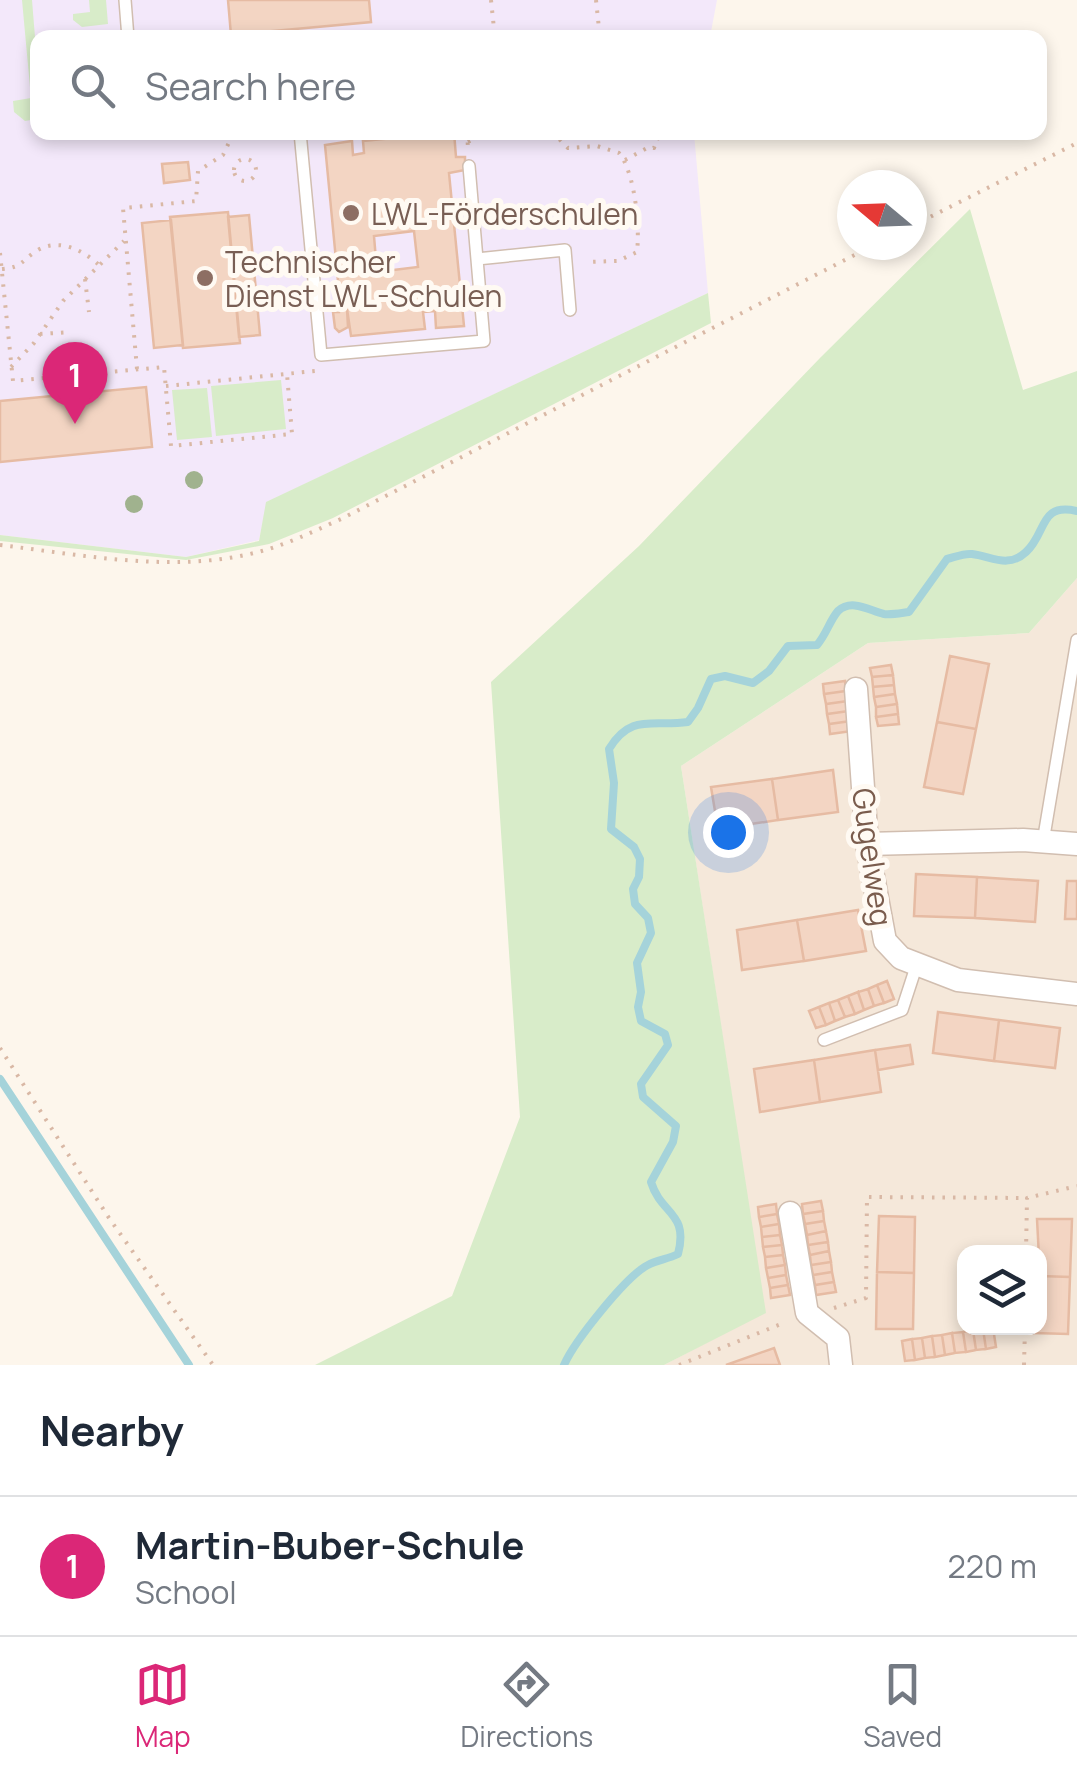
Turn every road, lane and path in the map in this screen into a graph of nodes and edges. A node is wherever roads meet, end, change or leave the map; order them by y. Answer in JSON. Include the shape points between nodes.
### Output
{"nodes":[{"id":1,"x":125,"y":0,"type":"edge"},
{"id":2,"x":491,"y":0,"type":"edge"},
{"id":3,"x":596,"y":0,"type":"edge"},
{"id":4,"x":128,"y":30,"type":"edge"},
{"id":5,"x":494,"y":30,"type":"edge"},
{"id":6,"x":599,"y":30,"type":"edge"},
{"id":7,"x":230,"y":140,"type":"edge"},
{"id":8,"x":301,"y":140,"type":"edge"},
{"id":9,"x":472,"y":140,"type":"edge"},
{"id":10,"x":560,"y":140,"type":"edge"},
{"id":11,"x":657,"y":140,"type":"edge"},
{"id":12,"x":468,"y":142,"type":"dead end"},
{"id":13,"x":1077,"y":142,"type":"edge"},
{"id":14,"x":223,"y":155,"type":"junction"},
{"id":15,"x":625,"y":160,"type":"junction"},
{"id":16,"x":236,"y":164,"type":"junction"},
{"id":17,"x":469,"y":166,"type":"dead end"},
{"id":18,"x":927,"y":218,"type":"edge"},
{"id":19,"x":126,"y":239,"type":"junction"},
{"id":20,"x":0,"y":253,"type":"edge"},
{"id":21,"x":477,"y":259,"type":"junction"},
{"id":22,"x":845,"y":260,"type":"edge"},
{"id":23,"x":566,"y":263,"type":"junction"},
{"id":24,"x":99,"y":265,"type":"junction"},
{"id":25,"x":2,"y":268,"type":"edge"},
{"id":26,"x":85,"y":279,"type":"junction"},
{"id":27,"x":570,"y":310,"type":"dead end"},
{"id":28,"x":89,"y":312,"type":"dead end"},
{"id":29,"x":72,"y":332,"type":"dead end"},
{"id":30,"x":40,"y":334,"type":"junction"},
{"id":31,"x":12,"y":367,"type":"junction"},
{"id":32,"x":137,"y":369,"type":"junction"},
{"id":33,"x":166,"y":386,"type":"junction"},
{"id":34,"x":0,"y":545,"type":"edge"},
{"id":35,"x":1077,"y":640,"type":"edge"},
{"id":36,"x":856,"y":689,"type":"dead end"},
{"id":37,"x":1044,"y":842,"type":"junction"},
{"id":38,"x":867,"y":844,"type":"junction"},
{"id":39,"x":1077,"y":844,"type":"edge"},
{"id":40,"x":917,"y":964,"type":"junction"},
{"id":41,"x":1077,"y":994,"type":"edge"},
{"id":42,"x":824,"y":1040,"type":"dead end"},
{"id":43,"x":0,"y":1048,"type":"edge"},
{"id":44,"x":1077,"y":1186,"type":"edge"},
{"id":45,"x":1028,"y":1198,"type":"junction"},
{"id":46,"x":790,"y":1213,"type":"dead end"},
{"id":47,"x":1026,"y":1245,"type":"edge"},
{"id":48,"x":814,"y":1319,"type":"junction"},
{"id":49,"x":1025,"y":1335,"type":"edge"},
{"id":50,"x":213,"y":1365,"type":"edge"},
{"id":51,"x":679,"y":1365,"type":"edge"},
{"id":52,"x":841,"y":1365,"type":"edge"},
{"id":53,"x":1024,"y":1365,"type":"edge"}],
"edges":[{"from":1,"to":4,"type":"lane"},
{"from":2,"to":5,"type":"path"},
{"from":3,"to":6,"type":"path"},
{"from":7,"to":14,"type":"path"},
{"from":8,"to":21,"type":"lane","via":[[322,355],[484,341]]},
{"from":9,"to":12,"type":"path"},
{"from":10,"to":15,"type":"path","via":[[568,148],[612,150]]},
{"from":11,"to":15,"type":"path","via":[[654,148]]},
{"from":13,"to":18,"type":"path"},
{"from":14,"to":16,"type":"path"},
{"from":14,"to":19,"type":"path","via":[[198,171],[196,201],[123,208]]},
{"from":15,"to":23,"type":"path","via":[[636,252],[618,261]]},
{"from":16,"to":16,"type":"path","via":[[252,161],[254,177],[237,178]]},
{"from":17,"to":21,"type":"lane"},
{"from":19,"to":24,"type":"path"},
{"from":19,"to":32,"type":"path"},
{"from":20,"to":25,"type":"path"},
{"from":21,"to":23,"type":"lane","via":[[564,250]]},
{"from":22,"to":34,"type":"path","via":[[284,544],[190,563]]},
{"from":23,"to":27,"type":"lane"},
{"from":24,"to":25,"type":"path","via":[[58,245],[42,248],[18,268]]},
{"from":24,"to":26,"type":"path"},
{"from":25,"to":31,"type":"path"},
{"from":26,"to":28,"type":"path"},
{"from":26,"to":30,"type":"path"},
{"from":29,"to":30,"type":"path"},
{"from":30,"to":31,"type":"path"},
{"from":31,"to":32,"type":"path","via":[[12,380]]},
{"from":32,"to":33,"type":"path","via":[[164,366]]},
{"from":33,"to":33,"type":"path","via":[[171,446],[292,434],[286,374]]},
{"from":35,"to":37,"type":"lane"},
{"from":36,"to":38,"type":"street","name":"Gugelweg"},
{"from":37,"to":38,"type":"street"},
{"from":37,"to":39,"type":"street"},
{"from":38,"to":40,"type":"street","name":"Gugelweg","via":[[885,941]]},
{"from":40,"to":41,"type":"street","name":"Gugelweg","via":[[958,980]]},
{"from":40,"to":42,"type":"lane","via":[[902,1010]]},
{"from":43,"to":50,"type":"path"},
{"from":44,"to":45,"type":"path"},
{"from":45,"to":47,"type":"path"},
{"from":45,"to":48,"type":"path","via":[[867,1197],[866,1298]]},
{"from":46,"to":48,"type":"street"},
{"from":48,"to":51,"type":"path"},
{"from":48,"to":52,"type":"street","via":[[838,1338]]},
{"from":49,"to":53,"type":"path"}]}
